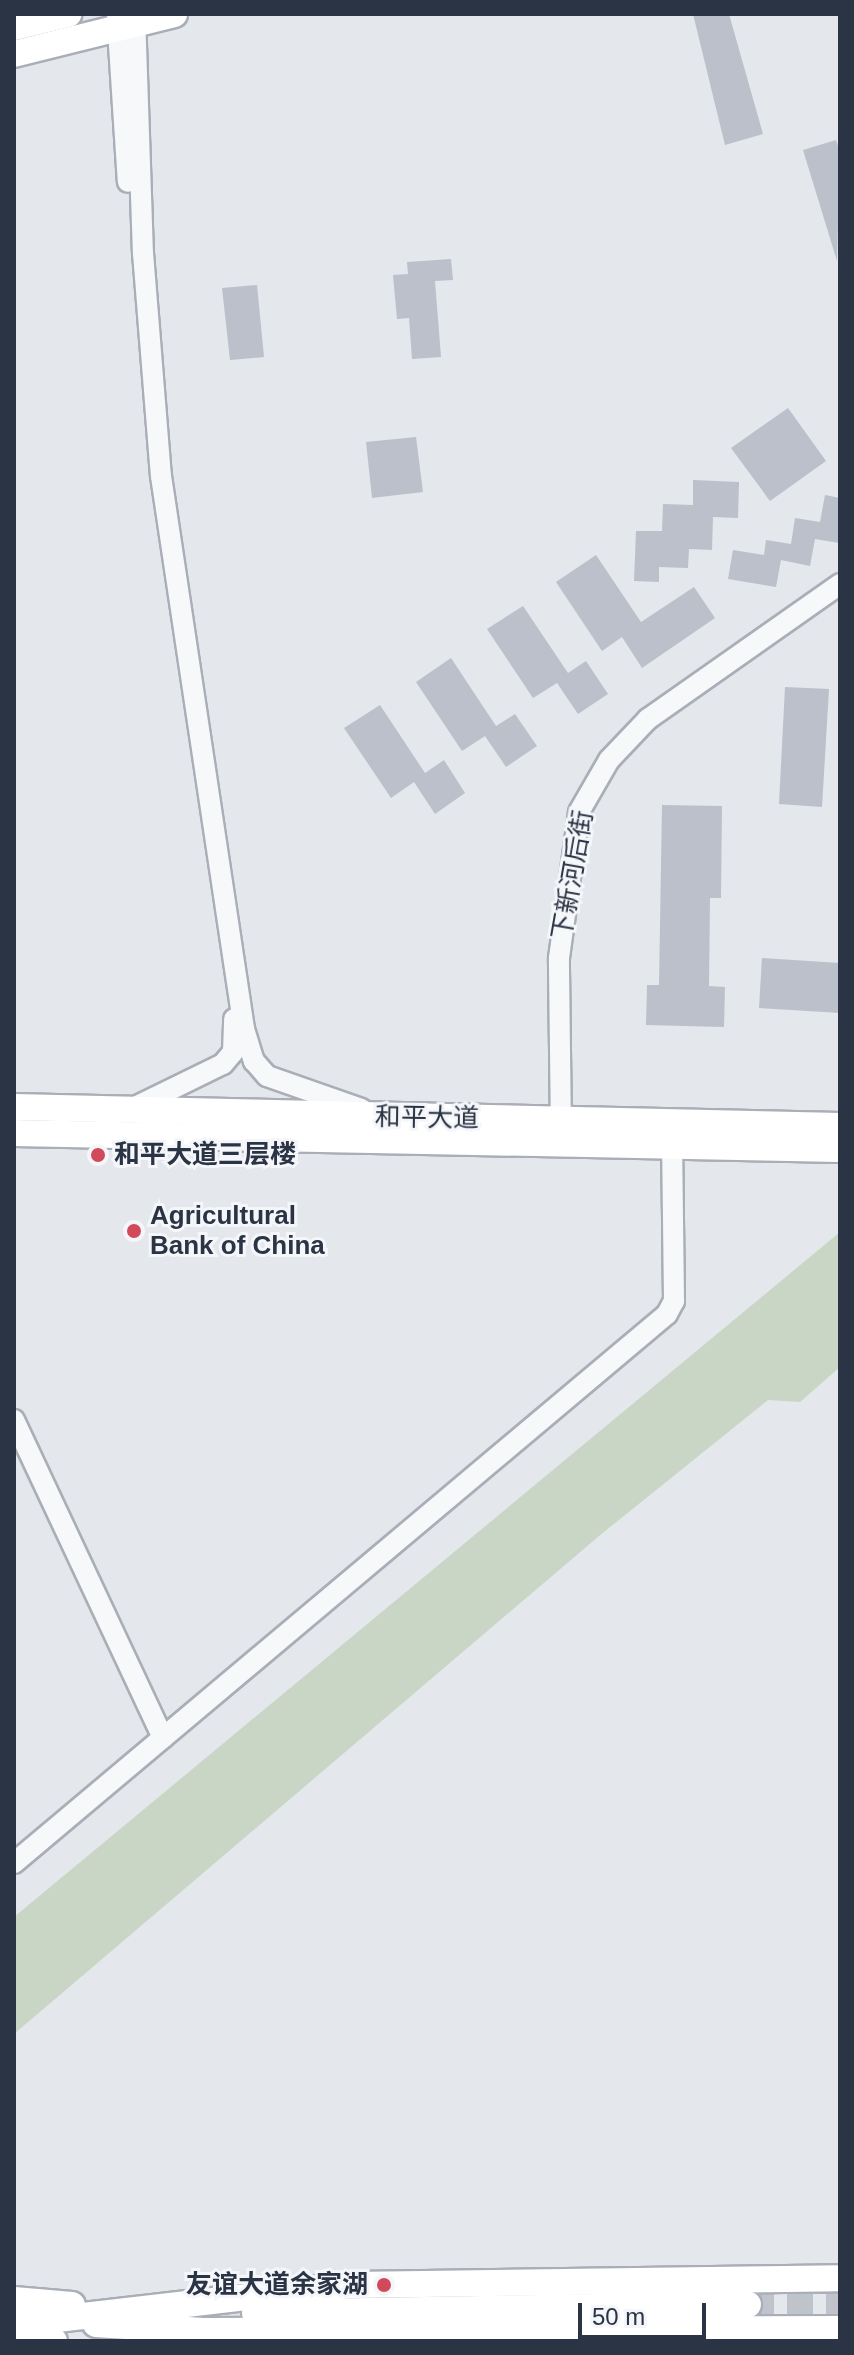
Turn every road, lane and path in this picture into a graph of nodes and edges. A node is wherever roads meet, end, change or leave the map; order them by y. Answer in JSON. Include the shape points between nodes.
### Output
{"nodes":[{"id":1,"x":68,"y":14,"type":"edge"},
{"id":2,"x":174,"y":14,"type":"edge"},
{"id":3,"x":126,"y":20,"type":"edge"},
{"id":4,"x":14,"y":27,"type":"edge"},
{"id":5,"x":14,"y":54,"type":"edge"},
{"id":6,"x":840,"y":584,"type":"edge"},
{"id":7,"x":14,"y":1107,"type":"edge"},
{"id":8,"x":128,"y":1110,"type":"junction"},
{"id":9,"x":392,"y":1117,"type":"junction"},
{"id":10,"x":840,"y":1126,"type":"edge"},
{"id":11,"x":561,"y":1132,"type":"junction"},
{"id":12,"x":14,"y":1133,"type":"edge"},
{"id":13,"x":679,"y":1146,"type":"junction"},
{"id":14,"x":840,"y":1149,"type":"edge"},
{"id":15,"x":14,"y":1420,"type":"edge"},
{"id":16,"x":163,"y":1738,"type":"junction"},
{"id":17,"x":14,"y":1863,"type":"edge"},
{"id":18,"x":840,"y":2278,"type":"edge"},
{"id":19,"x":14,"y":2300,"type":"edge"},
{"id":20,"x":748,"y":2304,"type":"tunnel mouth"},
{"id":21,"x":167,"y":2306,"type":"junction"},
{"id":22,"x":111,"y":2309,"type":"junction"},
{"id":23,"x":21,"y":2327,"type":"edge"},
{"id":24,"x":840,"y":2329,"type":"edge"},
{"id":25,"x":54,"y":2341,"type":"edge"}],
"edges":[{"from":1,"to":4,"type":"main road"},
{"from":2,"to":3,"type":"main road"},
{"from":3,"to":5,"type":"main road"},
{"from":3,"to":8,"type":"street","via":[[148,437],[236,1031],[233,1052],[223,1064]]},
{"from":3,"to":9,"type":"street","via":[[161,476],[244,1029],[254,1061],[267,1076]]},
{"from":6,"to":11,"type":"street","name":"下新河后街","via":[[648,719],[609,760],[579,812],[559,958]]},
{"from":7,"to":8,"type":"main road","name":"和平大道"},
{"from":8,"to":9,"type":"main road","name":"和平大道"},
{"from":9,"to":11,"type":"main road","name":"和平大道"},
{"from":10,"to":11,"type":"main road","name":"和平大道"},
{"from":11,"to":12,"type":"main road","name":"和平大道"},
{"from":11,"to":13,"type":"main road","name":"和平大道"},
{"from":13,"to":14,"type":"main road","name":"和平大道"},
{"from":13,"to":16,"type":"street","via":[[674,1301],[654,1328]]},
{"from":15,"to":16,"type":"street"},
{"from":16,"to":17,"type":"street"},
{"from":18,"to":21,"type":"main road","via":[[352,2285]]},
{"from":19,"to":22,"type":"main road"},
{"from":20,"to":21,"type":"main road","via":[[226,2314]]},
{"from":21,"to":22,"type":"main road"},
{"from":22,"to":23,"type":"main road"},
{"from":23,"to":24,"type":"main road"},
{"from":23,"to":25,"type":"main road"}]}
